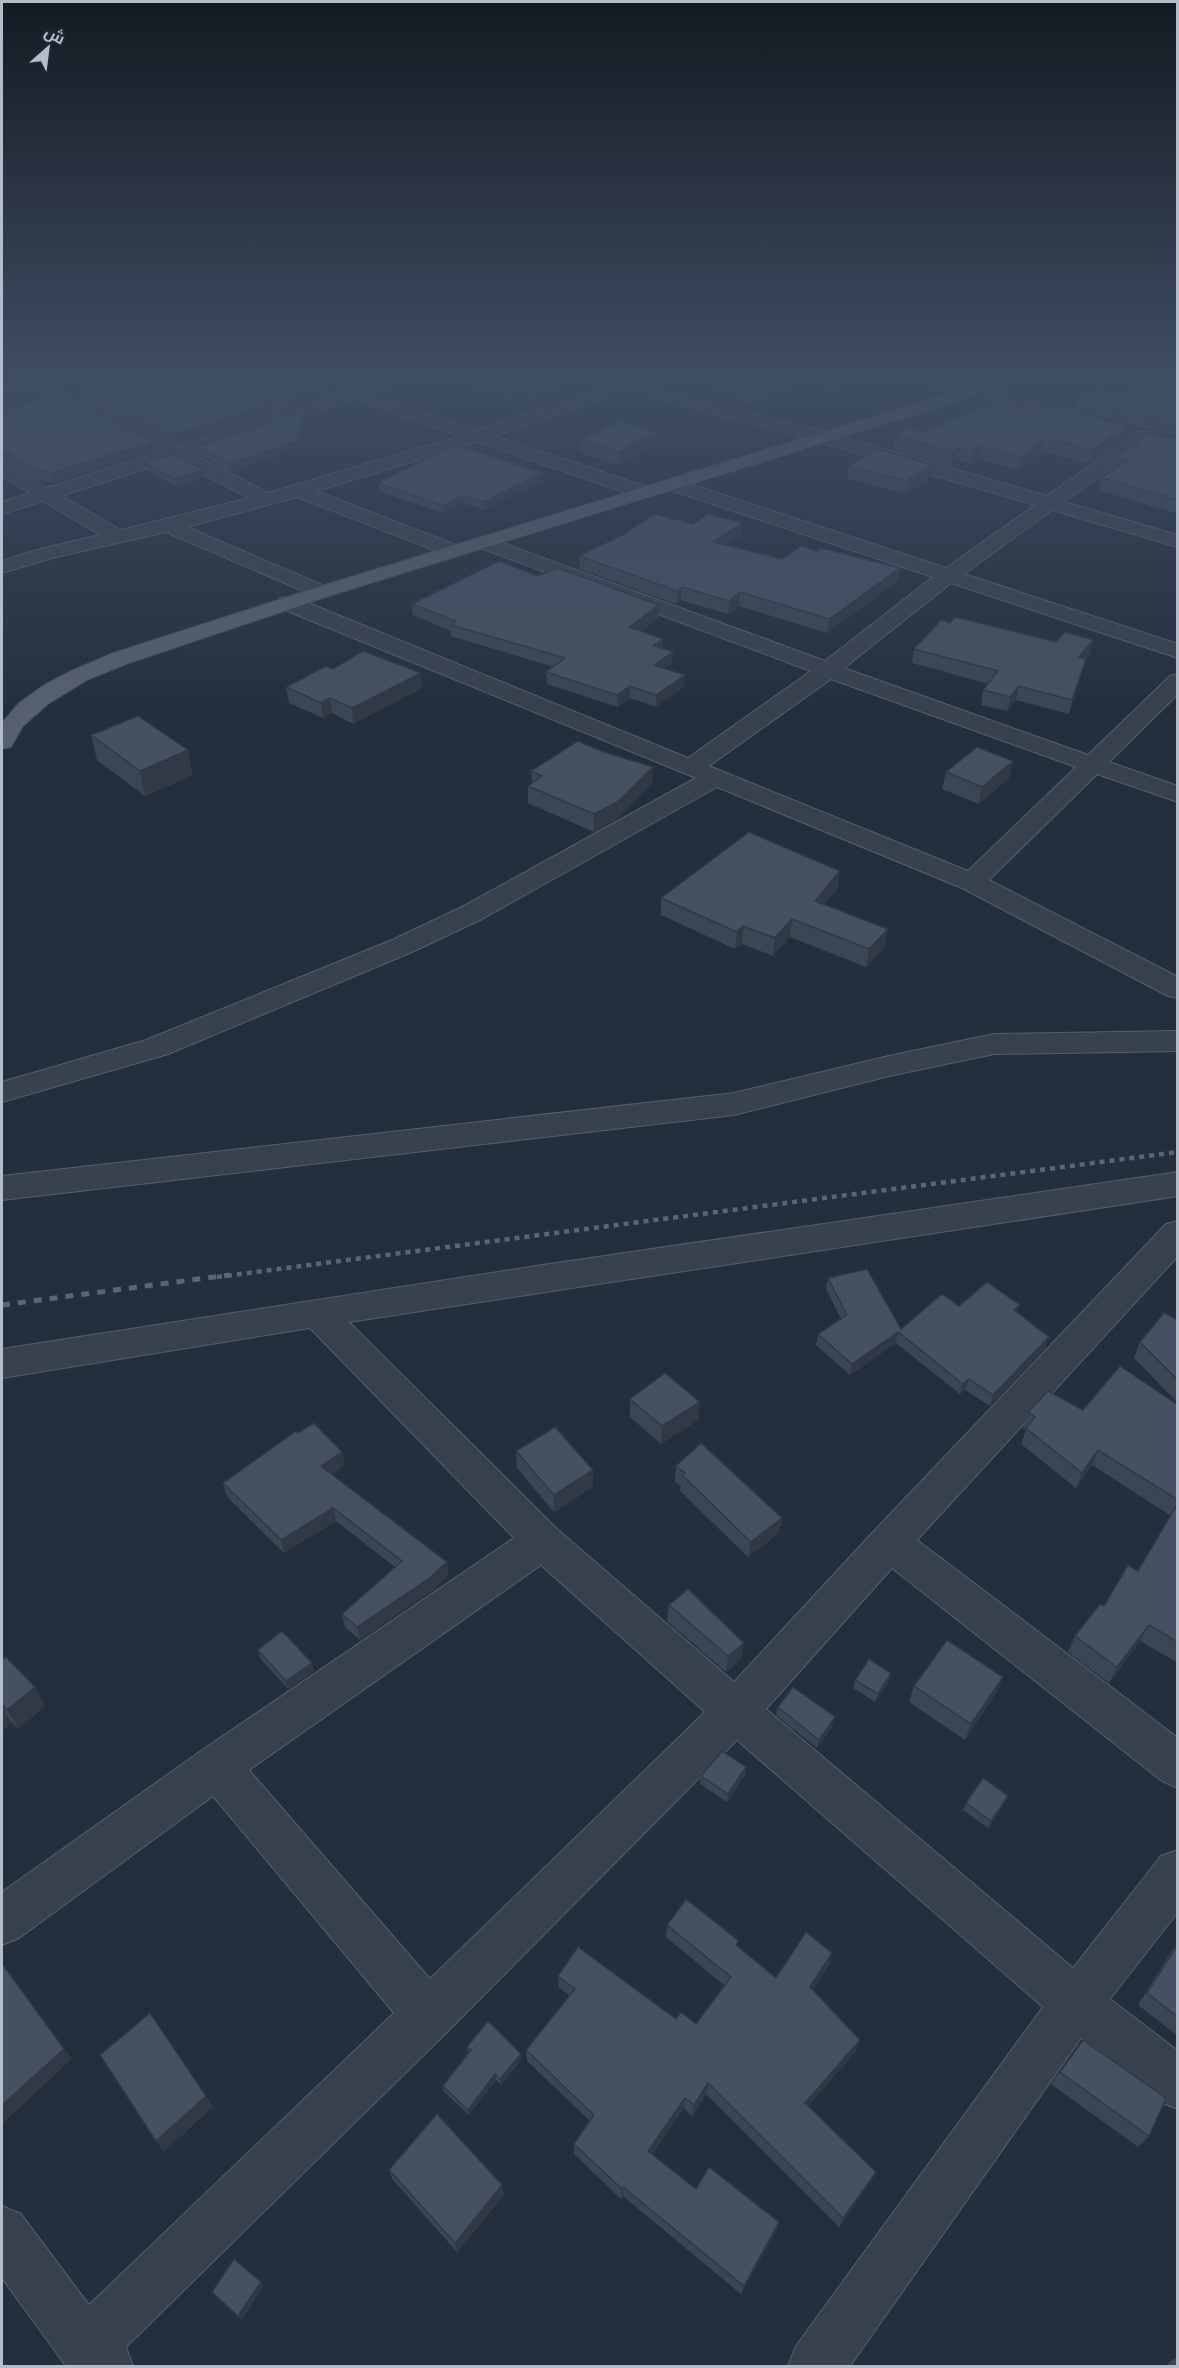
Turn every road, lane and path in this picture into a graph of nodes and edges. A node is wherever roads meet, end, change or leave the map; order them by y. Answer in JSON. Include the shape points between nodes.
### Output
{"nodes":[{"id":1,"x":31,"y":488,"type":"edge"},
{"id":2,"x":67,"y":488,"type":"edge"},
{"id":3,"x":242,"y":488,"type":"edge"},
{"id":4,"x":309,"y":488,"type":"edge"},
{"id":5,"x":630,"y":488,"type":"edge"},
{"id":6,"x":659,"y":488,"type":"edge"},
{"id":7,"x":682,"y":488,"type":"edge"},
{"id":8,"x":993,"y":488,"type":"edge"},
{"id":9,"x":1071,"y":488,"type":"edge"},
{"id":10,"x":298,"y":491,"type":"junction"},
{"id":11,"x":643,"y":492,"type":"junction"},
{"id":12,"x":43,"y":495,"type":"junction"},
{"id":13,"x":266,"y":500,"type":"junction"},
{"id":14,"x":1048,"y":504,"type":"junction"},
{"id":15,"x":2,"y":508,"type":"edge"},
{"id":16,"x":168,"y":526,"type":"junction"},
{"id":17,"x":118,"y":537,"type":"junction"},
{"id":18,"x":1178,"y":541,"type":"edge"},
{"id":19,"x":482,"y":542,"type":"junction"},
{"id":20,"x":454,"y":551,"type":"junction"},
{"id":21,"x":2,"y":567,"type":"edge"},
{"id":22,"x":949,"y":575,"type":"junction"},
{"id":23,"x":322,"y":591,"type":"junction"},
{"id":24,"x":288,"y":603,"type":"junction"},
{"id":25,"x":1178,"y":651,"type":"edge"},
{"id":26,"x":828,"y":670,"type":"junction"},
{"id":27,"x":1178,"y":681,"type":"edge"},
{"id":28,"x":2,"y":742,"type":"edge"},
{"id":29,"x":1093,"y":765,"type":"junction"},
{"id":30,"x":703,"y":772,"type":"junction"},
{"id":31,"x":1178,"y":795,"type":"edge"},
{"id":32,"x":972,"y":882,"type":"junction"},
{"id":33,"x":1178,"y":989,"type":"edge"},
{"id":34,"x":1178,"y":1041,"type":"edge"},
{"id":35,"x":2,"y":1092,"type":"edge"},
{"id":36,"x":1178,"y":1184,"type":"edge"},
{"id":37,"x":2,"y":1188,"type":"edge"},
{"id":38,"x":1174,"y":1243,"type":"edge"},
{"id":39,"x":318,"y":1314,"type":"junction"},
{"id":40,"x":11,"y":1366,"type":"edge"},
{"id":41,"x":543,"y":1541,"type":"junction"},
{"id":42,"x":889,"y":1542,"type":"junction"},
{"id":43,"x":736,"y":1710,"type":"junction"},
{"id":44,"x":217,"y":1766,"type":"junction"},
{"id":45,"x":1178,"y":1766,"type":"edge"},
{"id":46,"x":1178,"y":1873,"type":"edge"},
{"id":47,"x":2,"y":1921,"type":"edge"},
{"id":48,"x":1076,"y":2003,"type":"junction"},
{"id":49,"x":428,"y":2015,"type":"junction"},
{"id":50,"x":1178,"y":2084,"type":"edge"},
{"id":51,"x":2,"y":2233,"type":"edge"},
{"id":52,"x":96,"y":2357,"type":"edge"},
{"id":53,"x":816,"y":2367,"type":"edge"}],
"edges":[{"from":1,"to":12,"type":"street"},
{"from":2,"to":12,"type":"street"},
{"from":3,"to":13,"type":"street"},
{"from":4,"to":10,"type":"street"},
{"from":5,"to":11,"type":"street"},
{"from":6,"to":11,"type":"main road"},
{"from":7,"to":22,"type":"street"},
{"from":8,"to":14,"type":"street"},
{"from":9,"to":14,"type":"street"},
{"from":10,"to":13,"type":"street"},
{"from":10,"to":20,"type":"street"},
{"from":11,"to":19,"type":"main road"},
{"from":12,"to":15,"type":"street"},
{"from":12,"to":17,"type":"street"},
{"from":13,"to":16,"type":"street"},
{"from":14,"to":18,"type":"street"},
{"from":14,"to":22,"type":"street"},
{"from":16,"to":17,"type":"street"},
{"from":16,"to":23,"type":"street"},
{"from":17,"to":21,"type":"street"},
{"from":19,"to":20,"type":"main road"},
{"from":19,"to":26,"type":"street"},
{"from":20,"to":23,"type":"main road"},
{"from":22,"to":25,"type":"street"},
{"from":22,"to":26,"type":"street"},
{"from":23,"to":24,"type":"main road"},
{"from":24,"to":28,"type":"main road","via":[[91,670],[46,695],[17,719]]},
{"from":24,"to":30,"type":"street"},
{"from":26,"to":29,"type":"street"},
{"from":26,"to":30,"type":"street"},
{"from":27,"to":29,"type":"street"},
{"from":29,"to":31,"type":"street"},
{"from":29,"to":32,"type":"street"},
{"from":30,"to":32,"type":"street"},
{"from":30,"to":35,"type":"street","via":[[472,913],[402,946],[157,1047]]},
{"from":32,"to":33,"type":"street"},
{"from":34,"to":37,"type":"street","via":[[994,1044],[734,1104]]},
{"from":36,"to":39,"type":"street"},
{"from":38,"to":42,"type":"street"},
{"from":39,"to":40,"type":"street"},
{"from":39,"to":41,"type":"street"},
{"from":41,"to":43,"type":"street"},
{"from":41,"to":44,"type":"street"},
{"from":42,"to":43,"type":"street"},
{"from":42,"to":45,"type":"street"},
{"from":43,"to":48,"type":"street"},
{"from":43,"to":49,"type":"street"},
{"from":44,"to":47,"type":"street"},
{"from":44,"to":49,"type":"street"},
{"from":46,"to":48,"type":"street"},
{"from":48,"to":50,"type":"street"},
{"from":48,"to":53,"type":"street"},
{"from":49,"to":52,"type":"street"},
{"from":51,"to":52,"type":"street"}]}
